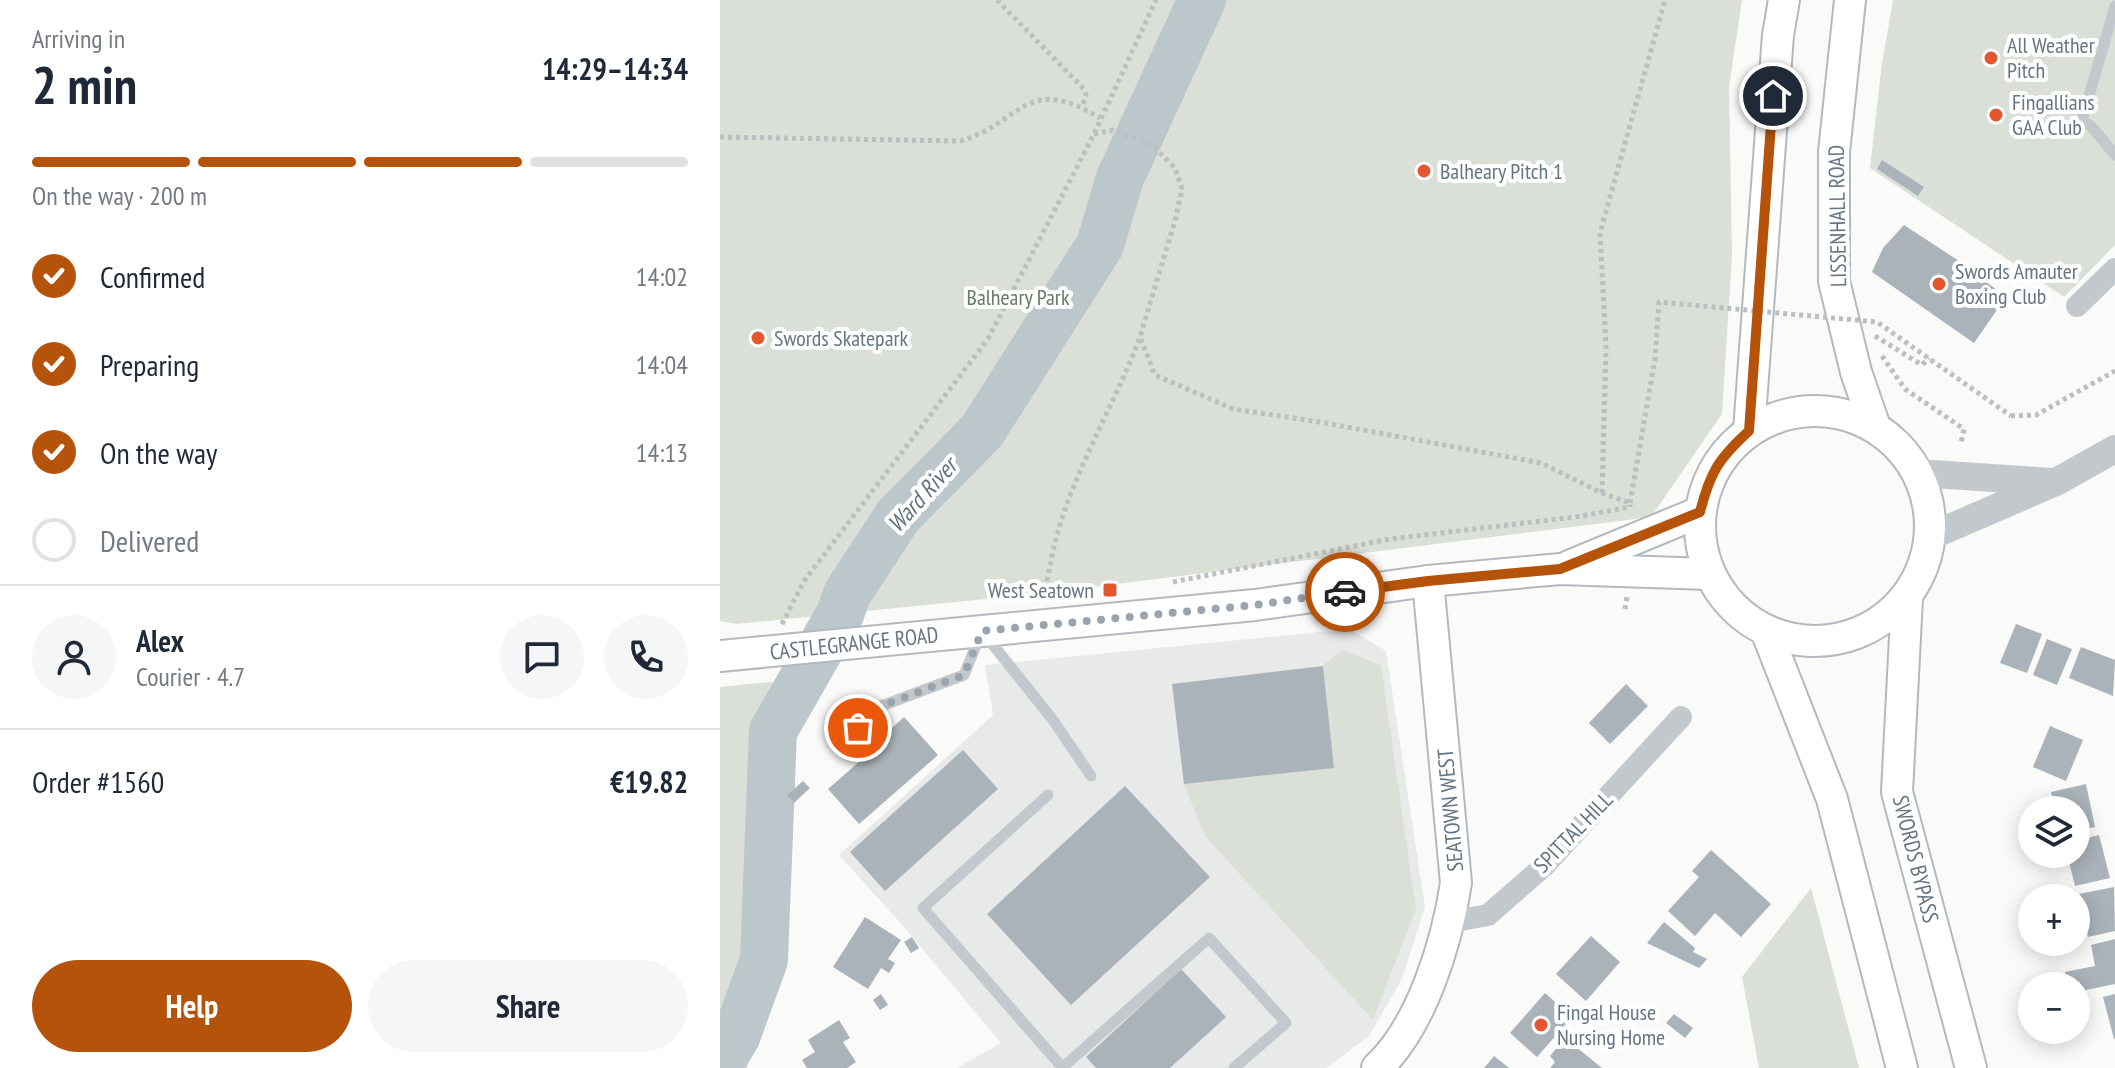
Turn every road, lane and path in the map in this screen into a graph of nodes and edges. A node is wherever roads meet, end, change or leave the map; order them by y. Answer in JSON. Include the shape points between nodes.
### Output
{"nodes":[{"id":1,"x":997,"y":0,"type":"edge"},
{"id":2,"x":1156,"y":0,"type":"edge"},
{"id":3,"x":1665,"y":0,"type":"edge"},
{"id":4,"x":1784,"y":0,"type":"edge"},
{"id":5,"x":1850,"y":0,"type":"edge"},
{"id":6,"x":2115,"y":6,"type":"edge"},
{"id":7,"x":1082,"y":107,"type":"junction"},
{"id":8,"x":1100,"y":118,"type":"junction"},
{"id":9,"x":1094,"y":134,"type":"junction"},
{"id":10,"x":720,"y":137,"type":"edge"},
{"id":11,"x":2115,"y":155,"type":"edge"},
{"id":12,"x":2115,"y":269,"type":"edge"},
{"id":13,"x":2077,"y":306,"type":"dead end"},
{"id":14,"x":1140,"y":337,"type":"junction"},
{"id":15,"x":1873,"y":342,"type":"dead end"},
{"id":16,"x":1881,"y":354,"type":"dead end"},
{"id":17,"x":1929,"y":358,"type":"junction"},
{"id":18,"x":2115,"y":371,"type":"edge"},
{"id":19,"x":1875,"y":427,"type":"junction"},
{"id":20,"x":1749,"y":431,"type":"junction"},
{"id":21,"x":1961,"y":443,"type":"dead end"},
{"id":22,"x":2115,"y":449,"type":"edge"},
{"id":23,"x":1918,"y":473,"type":"junction"},
{"id":24,"x":2056,"y":482,"type":"junction"},
{"id":25,"x":1602,"y":493,"type":"junction"},
{"id":26,"x":1630,"y":505,"type":"junction"},
{"id":27,"x":1700,"y":512,"type":"junction"},
{"id":28,"x":1931,"y":536,"type":"junction"},
{"id":29,"x":1560,"y":569,"type":"junction"},
{"id":30,"x":1709,"y":574,"type":"junction"},
{"id":31,"x":1428,"y":581,"type":"junction"},
{"id":32,"x":1164,"y":583,"type":"dead end"},
{"id":33,"x":1907,"y":598,"type":"junction"},
{"id":34,"x":1036,"y":599,"type":"dead end"},
{"id":35,"x":1052,"y":607,"type":"junction"},
{"id":36,"x":782,"y":625,"type":"junction"},
{"id":37,"x":767,"y":627,"type":"dead end"},
{"id":38,"x":982,"y":631,"type":"junction"},
{"id":39,"x":1767,"y":633,"type":"junction"},
{"id":40,"x":804,"y":635,"type":"junction"},
{"id":41,"x":720,"y":656,"type":"edge"},
{"id":42,"x":1681,"y":717,"type":"dead end"},
{"id":43,"x":841,"y":749,"type":"dead end"},
{"id":44,"x":1091,"y":776,"type":"dead end"},
{"id":45,"x":1048,"y":795,"type":"dead end"},
{"id":46,"x":1450,"y":922,"type":"junction"},
{"id":47,"x":1063,"y":1068,"type":"edge"},
{"id":48,"x":1234,"y":1068,"type":"edge"},
{"id":49,"x":1377,"y":1068,"type":"edge"},
{"id":50,"x":1902,"y":1068,"type":"edge"},
{"id":51,"x":1971,"y":1068,"type":"edge"}],
"edges":[{"from":1,"to":7,"type":"path","via":[[1084,89]]},
{"from":2,"to":8,"type":"path"},
{"from":3,"to":25,"type":"path","via":[[1600,233],[1606,347]]},
{"from":4,"to":20,"type":"main road"},
{"from":5,"to":19,"type":"main road","name":"LISSENHALL ROAD","via":[[1834,152],[1834,281]]},
{"from":6,"to":11,"type":"lane","via":[[2082,120]]},
{"from":7,"to":8,"type":"path"},
{"from":7,"to":10,"type":"path","via":[[1042,100],[1021,106],[976,137],[960,141]]},
{"from":8,"to":9,"type":"path"},
{"from":9,"to":14,"type":"path","via":[[1113,130],[1152,145],[1175,168],[1182,189]]},
{"from":9,"to":36,"type":"path","via":[[988,339],[804,581]]},
{"from":12,"to":13,"type":"street"},
{"from":14,"to":25,"type":"path","via":[[1155,375],[1233,409],[1541,463]]},
{"from":14,"to":35,"type":"path","via":[[1056,536]]},
{"from":15,"to":17,"type":"path","via":[[1864,331],[1922,365]]},
{"from":16,"to":21,"type":"path","via":[[1905,389],[1964,429]]},
{"from":17,"to":18,"type":"path","bridge":true,"via":[[2011,416],[2036,415]]},
{"from":17,"to":26,"type":"path","bridge":true,"via":[[1877,322],[1659,302],[1655,359]]},
{"from":19,"to":20,"type":"main road","via":[[1845,414],[1811,410],[1778,416]]},
{"from":19,"to":23,"type":"main road","via":[[1900,447]]},
{"from":20,"to":27,"type":"main road","via":[[1725,453],[1708,481]]},
{"from":22,"to":24,"type":"street"},
{"from":23,"to":24,"type":"street"},
{"from":23,"to":28,"type":"main road","via":[[1931,514]]},
{"from":24,"to":28,"type":"street"},
{"from":25,"to":26,"type":"path"},
{"from":26,"to":32,"type":"path","via":[[1575,517],[1390,539]]},
{"from":27,"to":29,"type":"main road","name":"CASTLEGRANGE ROAD"},
{"from":27,"to":30,"type":"main road","via":[[1700,544]]},
{"from":28,"to":33,"type":"main road","via":[[1923,568]]},
{"from":29,"to":30,"type":"main road","name":"CASTLEGRANGE ROAD"},
{"from":29,"to":31,"type":"main road","name":"CASTLEGRANGE ROAD"},
{"from":30,"to":39,"type":"main road","via":[[1733,608]]},
{"from":31,"to":35,"type":"main road","name":"CASTLEGRANGE ROAD","via":[[1271,603]]},
{"from":31,"to":46,"type":"main road","name":"SEATOWN WEST","via":[[1455,848]]},
{"from":33,"to":39,"type":"main road","via":[[1878,624],[1843,639],[1804,642]]},
{"from":33,"to":51,"type":"main road","name":"SWORDS BYPASS","via":[[1897,792]]},
{"from":34,"to":35,"type":"path"},
{"from":35,"to":38,"type":"main road","name":"CASTLEGRANGE ROAD"},
{"from":36,"to":37,"type":"path"},
{"from":36,"to":40,"type":"path"},
{"from":38,"to":40,"type":"main road","name":"CASTLEGRANGE ROAD","via":[[873,640]]},
{"from":38,"to":43,"type":"lane","via":[[964,675],[876,708]]},
{"from":38,"to":44,"type":"lane"},
{"from":39,"to":50,"type":"main road","via":[[1832,799]]},
{"from":40,"to":41,"type":"main road","name":"CASTLEGRANGE ROAD"},
{"from":42,"to":46,"type":"street","name":"SPITTAL HILL","via":[[1544,866],[1488,915]]},
{"from":45,"to":47,"type":"lane","via":[[923,908]]},
{"from":46,"to":49,"type":"main road","name":"SEATOWN WEST","via":[[1420,1005]]},
{"from":47,"to":48,"type":"lane","via":[[1209,938],[1286,1023]]}]}
